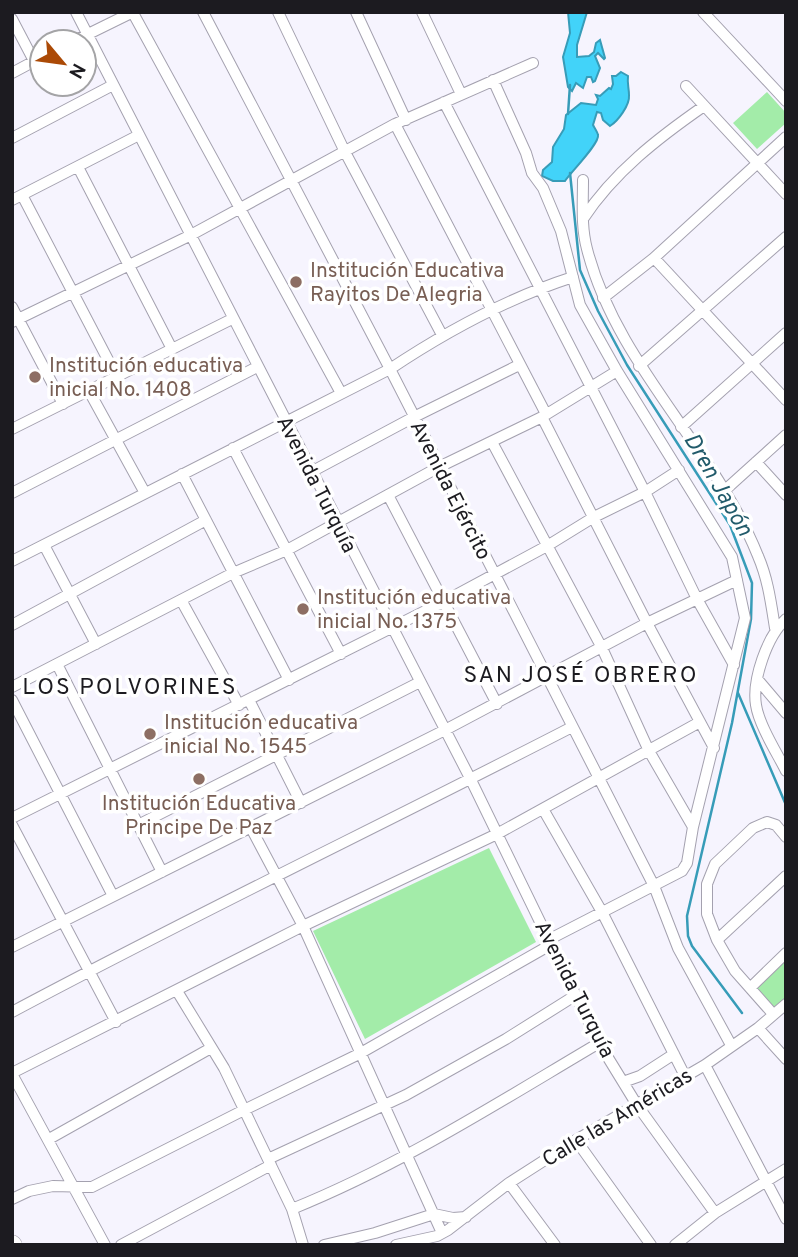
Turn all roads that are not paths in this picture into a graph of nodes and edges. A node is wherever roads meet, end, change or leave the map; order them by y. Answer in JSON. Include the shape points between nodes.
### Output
{"nodes":[{"id":1,"x":76,"y":12,"type":"edge"},
{"id":2,"x":133,"y":12,"type":"edge"},
{"id":3,"x":203,"y":12,"type":"edge"},
{"id":4,"x":278,"y":12,"type":"edge"},
{"id":5,"x":356,"y":12,"type":"edge"},
{"id":6,"x":422,"y":12,"type":"edge"},
{"id":7,"x":703,"y":12,"type":"edge"},
{"id":8,"x":12,"y":19,"type":"edge"},
{"id":9,"x":85,"y":28,"type":"edge"},
{"id":10,"x":98,"y":29,"type":"edge"},
{"id":11,"x":28,"y":44,"type":"edge"},
{"id":12,"x":98,"y":54,"type":"edge"},
{"id":13,"x":533,"y":63,"type":"dead end"},
{"id":14,"x":28,"y":64,"type":"edge"},
{"id":15,"x":12,"y":72,"type":"edge"},
{"id":16,"x":493,"y":80,"type":"junction"},
{"id":17,"x":113,"y":85,"type":"junction"},
{"id":18,"x":686,"y":86,"type":"dead end"},
{"id":19,"x":461,"y":94,"type":"junction"},
{"id":20,"x":786,"y":101,"type":"edge"},
{"id":21,"x":444,"y":102,"type":"junction"},
{"id":22,"x":704,"y":106,"type":"junction"},
{"id":23,"x":401,"y":122,"type":"junction"},
{"id":24,"x":139,"y":135,"type":"junction"},
{"id":25,"x":12,"y":138,"type":"edge"},
{"id":26,"x":786,"y":138,"type":"edge"},
{"id":27,"x":345,"y":152,"type":"junction"},
{"id":28,"x":757,"y":165,"type":"junction"},
{"id":29,"x":78,"y":167,"type":"junction"},
{"id":30,"x":583,"y":180,"type":"dead end"},
{"id":31,"x":290,"y":181,"type":"junction"},
{"id":32,"x":786,"y":194,"type":"edge"},
{"id":33,"x":17,"y":198,"type":"edge"},
{"id":34,"x":241,"y":208,"type":"junction"},
{"id":35,"x":583,"y":219,"type":"junction"},
{"id":36,"x":190,"y":236,"type":"junction"},
{"id":37,"x":786,"y":237,"type":"edge"},
{"id":38,"x":654,"y":258,"type":"junction"},
{"id":39,"x":129,"y":265,"type":"junction"},
{"id":40,"x":573,"y":277,"type":"junction"},
{"id":41,"x":538,"y":288,"type":"junction"},
{"id":42,"x":73,"y":293,"type":"junction"},
{"id":43,"x":603,"y":298,"type":"junction"},
{"id":44,"x":12,"y":307,"type":"edge"},
{"id":45,"x":702,"y":310,"type":"junction"},
{"id":46,"x":491,"y":311,"type":"junction"},
{"id":47,"x":232,"y":319,"type":"junction"},
{"id":48,"x":15,"y":320,"type":"edge"},
{"id":49,"x":786,"y":333,"type":"edge"},
{"id":50,"x":442,"y":335,"type":"junction"},
{"id":51,"x":172,"y":349,"type":"junction"},
{"id":52,"x":751,"y":364,"type":"junction"},
{"id":53,"x":519,"y":365,"type":"junction"},
{"id":54,"x":639,"y":366,"type":"junction"},
{"id":55,"x":257,"y":367,"type":"junction"},
{"id":56,"x":390,"y":369,"type":"junction"},
{"id":57,"x":617,"y":371,"type":"junction"},
{"id":58,"x":117,"y":377,"type":"junction"},
{"id":59,"x":589,"y":387,"type":"junction"},
{"id":60,"x":89,"y":391,"type":"junction"},
{"id":61,"x":341,"y":393,"type":"junction"},
{"id":62,"x":786,"y":400,"type":"edge"},
{"id":63,"x":63,"y":404,"type":"junction"},
{"id":64,"x":544,"y":415,"type":"junction"},
{"id":65,"x":414,"y":417,"type":"junction"},
{"id":66,"x":285,"y":422,"type":"junction"},
{"id":67,"x":681,"y":427,"type":"junction"},
{"id":68,"x":12,"y":429,"type":"edge"},
{"id":69,"x":786,"y":435,"type":"edge"},
{"id":70,"x":116,"y":440,"type":"junction"},
{"id":71,"x":492,"y":442,"type":"junction"},
{"id":72,"x":233,"y":448,"type":"junction"},
{"id":73,"x":756,"y":462,"type":"junction"},
{"id":74,"x":439,"y":467,"type":"junction"},
{"id":75,"x":679,"y":470,"type":"junction"},
{"id":76,"x":311,"y":472,"type":"junction"},
{"id":77,"x":182,"y":474,"type":"junction"},
{"id":78,"x":724,"y":491,"type":"junction"},
{"id":79,"x":645,"y":492,"type":"junction"},
{"id":80,"x":12,"y":493,"type":"edge"},
{"id":81,"x":145,"y":493,"type":"junction"},
{"id":82,"x":387,"y":495,"type":"junction"},
{"id":83,"x":786,"y":495,"type":"edge"},
{"id":84,"x":594,"y":517,"type":"junction"},
{"id":85,"x":206,"y":520,"type":"junction"},
{"id":86,"x":337,"y":522,"type":"junction"},
{"id":87,"x":44,"y":545,"type":"junction"},
{"id":88,"x":547,"y":546,"type":"junction"},
{"id":89,"x":287,"y":550,"type":"junction"},
{"id":90,"x":13,"y":560,"type":"edge"},
{"id":91,"x":233,"y":573,"type":"junction"},
{"id":92,"x":494,"y":575,"type":"junction"},
{"id":93,"x":737,"y":580,"type":"junction"},
{"id":94,"x":70,"y":595,"type":"junction"},
{"id":95,"x":697,"y":599,"type":"junction"},
{"id":96,"x":181,"y":600,"type":"junction"},
{"id":97,"x":443,"y":602,"type":"junction"},
{"id":98,"x":786,"y":619,"type":"edge"},
{"id":99,"x":647,"y":624,"type":"junction"},
{"id":100,"x":12,"y":625,"type":"edge"},
{"id":101,"x":391,"y":627,"type":"junction"},
{"id":102,"x":775,"y":628,"type":"junction"},
{"id":103,"x":96,"y":644,"type":"junction"},
{"id":104,"x":602,"y":648,"type":"junction"},
{"id":105,"x":341,"y":654,"type":"junction"},
{"id":106,"x":57,"y":663,"type":"junction"},
{"id":107,"x":734,"y":665,"type":"junction"},
{"id":108,"x":547,"y":678,"type":"junction"},
{"id":109,"x":289,"y":680,"type":"junction"},
{"id":110,"x":758,"y":680,"type":"junction"},
{"id":111,"x":420,"y":682,"type":"junction"},
{"id":112,"x":12,"y":687,"type":"edge"},
{"id":113,"x":12,"y":700,"type":"edge"},
{"id":114,"x":244,"y":703,"type":"junction"},
{"id":115,"x":497,"y":704,"type":"junction"},
{"id":116,"x":786,"y":713,"type":"edge"},
{"id":117,"x":698,"y":723,"type":"junction"},
{"id":118,"x":572,"y":727,"type":"junction"},
{"id":119,"x":445,"y":730,"type":"junction"},
{"id":120,"x":714,"y":748,"type":"junction"},
{"id":121,"x":649,"y":751,"type":"junction"},
{"id":122,"x":277,"y":754,"type":"junction"},
{"id":123,"x":110,"y":769,"type":"junction"},
{"id":124,"x":786,"y":771,"type":"edge"},
{"id":125,"x":598,"y":779,"type":"junction"},
{"id":126,"x":471,"y":780,"type":"junction"},
{"id":127,"x":60,"y":794,"type":"junction"},
{"id":128,"x":301,"y":803,"type":"junction"},
{"id":129,"x":543,"y":809,"type":"junction"},
{"id":130,"x":12,"y":818,"type":"edge"},
{"id":131,"x":12,"y":825,"type":"edge"},
{"id":132,"x":138,"y":825,"type":"junction"},
{"id":133,"x":693,"y":827,"type":"junction"},
{"id":134,"x":251,"y":828,"type":"junction"},
{"id":135,"x":497,"y":834,"type":"junction"},
{"id":136,"x":786,"y":838,"type":"edge"},
{"id":137,"x":162,"y":872,"type":"junction"},
{"id":138,"x":786,"y":876,"type":"edge"},
{"id":139,"x":276,"y":877,"type":"junction"},
{"id":140,"x":654,"y":886,"type":"junction"},
{"id":141,"x":113,"y":896,"type":"junction"},
{"id":142,"x":602,"y":912,"type":"junction"},
{"id":143,"x":63,"y":921,"type":"junction"},
{"id":144,"x":303,"y":926,"type":"junction"},
{"id":145,"x":717,"y":940,"type":"junction"},
{"id":146,"x":551,"y":942,"type":"junction"},
{"id":147,"x":12,"y":947,"type":"edge"},
{"id":148,"x":786,"y":953,"type":"edge"},
{"id":149,"x":89,"y":971,"type":"junction"},
{"id":150,"x":750,"y":988,"type":"junction"},
{"id":151,"x":177,"y":991,"type":"junction"},
{"id":152,"x":576,"y":995,"type":"junction"},
{"id":153,"x":786,"y":1004,"type":"edge"},
{"id":154,"x":12,"y":1012,"type":"edge"},
{"id":155,"x":773,"y":1014,"type":"junction"},
{"id":156,"x":116,"y":1022,"type":"junction"},
{"id":157,"x":758,"y":1027,"type":"junction"},
{"id":158,"x":599,"y":1043,"type":"junction"},
{"id":159,"x":731,"y":1045,"type":"junction"},
{"id":160,"x":211,"y":1048,"type":"junction"},
{"id":161,"x":359,"y":1054,"type":"junction"},
{"id":162,"x":674,"y":1054,"type":"junction"},
{"id":163,"x":786,"y":1059,"type":"edge"},
{"id":164,"x":705,"y":1065,"type":"junction"},
{"id":165,"x":12,"y":1073,"type":"edge"},
{"id":166,"x":685,"y":1076,"type":"junction"},
{"id":167,"x":623,"y":1082,"type":"junction"},
{"id":168,"x":637,"y":1105,"type":"junction"},
{"id":169,"x":384,"y":1106,"type":"junction"},
{"id":170,"x":244,"y":1110,"type":"junction"},
{"id":171,"x":49,"y":1139,"type":"junction"},
{"id":172,"x":576,"y":1140,"type":"junction"},
{"id":173,"x":407,"y":1156,"type":"junction"},
{"id":174,"x":270,"y":1162,"type":"junction"},
{"id":175,"x":786,"y":1169,"type":"edge"},
{"id":176,"x":765,"y":1180,"type":"junction"},
{"id":177,"x":509,"y":1183,"type":"junction"},
{"id":178,"x":72,"y":1186,"type":"junction"},
{"id":179,"x":12,"y":1199,"type":"edge"},
{"id":180,"x":292,"y":1209,"type":"junction"},
{"id":181,"x":715,"y":1213,"type":"junction"},
{"id":182,"x":433,"y":1214,"type":"junction"},
{"id":183,"x":466,"y":1217,"type":"junction"},
{"id":184,"x":786,"y":1219,"type":"edge"},
{"id":185,"x":445,"y":1232,"type":"junction"},
{"id":186,"x":105,"y":1245,"type":"edge"},
{"id":187,"x":121,"y":1245,"type":"edge"},
{"id":188,"x":303,"y":1245,"type":"edge"},
{"id":189,"x":324,"y":1245,"type":"edge"},
{"id":190,"x":396,"y":1245,"type":"edge"},
{"id":191,"x":555,"y":1245,"type":"edge"},
{"id":192,"x":651,"y":1245,"type":"edge"},
{"id":193,"x":675,"y":1245,"type":"edge"}],
"edges":[{"from":1,"to":9,"type":"street","name":"Avenida Turquía"},
{"from":2,"to":10,"type":"street"},
{"from":2,"to":34,"type":"street"},
{"from":3,"to":31,"type":"street","name":"Avenida Ejército"},
{"from":4,"to":27,"type":"street"},
{"from":5,"to":23,"type":"street"},
{"from":6,"to":19,"type":"street"},
{"from":7,"to":20,"type":"street"},
{"from":8,"to":11,"type":"street"},
{"from":12,"to":17,"type":"street","name":"Avenida Turquía"},
{"from":13,"to":16,"type":"street"},
{"from":14,"to":15,"type":"street"},
{"from":16,"to":19,"type":"street"},
{"from":16,"to":40,"type":"street","via":[[561,230]]},
{"from":17,"to":24,"type":"street","name":"Avenida Turquía"},
{"from":17,"to":25,"type":"street"},
{"from":18,"to":22,"type":"street"},
{"from":19,"to":21,"type":"street"},
{"from":21,"to":23,"type":"street"},
{"from":21,"to":41,"type":"street"},
{"from":22,"to":28,"type":"street"},
{"from":22,"to":35,"type":"street","via":[[637,157]]},
{"from":23,"to":27,"type":"street"},
{"from":23,"to":46,"type":"street"},
{"from":24,"to":29,"type":"street"},
{"from":24,"to":36,"type":"street","name":"Avenida Turquía"},
{"from":26,"to":28,"type":"street"},
{"from":27,"to":31,"type":"street"},
{"from":27,"to":50,"type":"street"},
{"from":28,"to":32,"type":"street"},
{"from":28,"to":38,"type":"street"},
{"from":29,"to":33,"type":"street"},
{"from":29,"to":39,"type":"street"},
{"from":30,"to":35,"type":"street"},
{"from":31,"to":34,"type":"street"},
{"from":31,"to":56,"type":"street","name":"Avenida Ejército"},
{"from":33,"to":42,"type":"street"},
{"from":34,"to":36,"type":"street"},
{"from":34,"to":61,"type":"street"},
{"from":35,"to":43,"type":"street","via":[[586,247]]},
{"from":36,"to":39,"type":"street"},
{"from":36,"to":47,"type":"street","name":"Avenida Turquía"},
{"from":37,"to":45,"type":"street"},
{"from":38,"to":43,"type":"street"},
{"from":38,"to":45,"type":"street"},
{"from":39,"to":42,"type":"street"},
{"from":39,"to":51,"type":"street"},
{"from":40,"to":41,"type":"street"},
{"from":40,"to":57,"type":"street","via":[[580,305]]},
{"from":41,"to":46,"type":"street"},
{"from":41,"to":59,"type":"street"},
{"from":42,"to":48,"type":"street"},
{"from":42,"to":58,"type":"street"},
{"from":43,"to":54,"type":"street"},
{"from":44,"to":48,"type":"street"},
{"from":45,"to":52,"type":"street"},
{"from":45,"to":54,"type":"street"},
{"from":46,"to":50,"type":"street"},
{"from":46,"to":53,"type":"street"},
{"from":47,"to":51,"type":"street"},
{"from":47,"to":55,"type":"street","name":"Avenida Turquía"},
{"from":48,"to":63,"type":"street"},
{"from":49,"to":52,"type":"street"},
{"from":50,"to":56,"type":"street"},
{"from":51,"to":58,"type":"street"},
{"from":52,"to":62,"type":"street"},
{"from":52,"to":67,"type":"street"},
{"from":53,"to":64,"type":"street"},
{"from":53,"to":65,"type":"street"},
{"from":54,"to":67,"type":"street"},
{"from":55,"to":66,"type":"street","name":"Avenida Turquía"},
{"from":55,"to":70,"type":"street"},
{"from":56,"to":61,"type":"street"},
{"from":56,"to":65,"type":"street","name":"Avenida Ejército"},
{"from":57,"to":59,"type":"street"},
{"from":57,"to":75,"type":"street"},
{"from":58,"to":60,"type":"street"},
{"from":59,"to":64,"type":"street"},
{"from":59,"to":79,"type":"street"},
{"from":60,"to":63,"type":"street"},
{"from":60,"to":70,"type":"street"},
{"from":61,"to":66,"type":"street"},
{"from":63,"to":68,"type":"street"},
{"from":64,"to":71,"type":"street"},
{"from":64,"to":84,"type":"street"},
{"from":65,"to":74,"type":"street","name":"Avenida Ejército"},
{"from":65,"to":76,"type":"street"},
{"from":66,"to":72,"type":"street"},
{"from":66,"to":76,"type":"street","name":"Avenida Turquía"},
{"from":67,"to":78,"type":"street"},
{"from":69,"to":73,"type":"street"},
{"from":70,"to":80,"type":"street"},
{"from":70,"to":81,"type":"street"},
{"from":71,"to":74,"type":"street"},
{"from":71,"to":88,"type":"street"},
{"from":72,"to":77,"type":"street"},
{"from":72,"to":89,"type":"street"},
{"from":73,"to":78,"type":"street"},
{"from":73,"to":83,"type":"street"},
{"from":74,"to":82,"type":"street"},
{"from":74,"to":92,"type":"street","name":"Avenida Ejército"},
{"from":75,"to":79,"type":"street"},
{"from":75,"to":93,"type":"street","via":[[732,557]]},
{"from":76,"to":86,"type":"street","name":"Avenida Turquía"},
{"from":77,"to":81,"type":"street"},
{"from":77,"to":85,"type":"street"},
{"from":78,"to":102,"type":"street","via":[[758,554]]},
{"from":79,"to":84,"type":"street"},
{"from":79,"to":95,"type":"street"},
{"from":81,"to":87,"type":"street"},
{"from":82,"to":86,"type":"street"},
{"from":82,"to":97,"type":"street"},
{"from":84,"to":88,"type":"street"},
{"from":84,"to":99,"type":"street"},
{"from":85,"to":91,"type":"street"},
{"from":85,"to":94,"type":"street"},
{"from":86,"to":89,"type":"street"},
{"from":86,"to":101,"type":"street","name":"Avenida Turquía"},
{"from":87,"to":90,"type":"street"},
{"from":87,"to":94,"type":"street"},
{"from":88,"to":92,"type":"street"},
{"from":88,"to":104,"type":"street"},
{"from":89,"to":91,"type":"street"},
{"from":89,"to":105,"type":"street"},
{"from":91,"to":96,"type":"street"},
{"from":91,"to":109,"type":"street"},
{"from":92,"to":97,"type":"street"},
{"from":92,"to":108,"type":"street","name":"Avenida Ejército"},
{"from":93,"to":95,"type":"street"},
{"from":93,"to":107,"type":"street","via":[[745,618]]},
{"from":94,"to":100,"type":"street"},
{"from":94,"to":103,"type":"street"},
{"from":95,"to":99,"type":"street"},
{"from":95,"to":107,"type":"street"},
{"from":96,"to":103,"type":"street"},
{"from":96,"to":114,"type":"street"},
{"from":97,"to":101,"type":"street"},
{"from":97,"to":115,"type":"street"},
{"from":98,"to":102,"type":"street"},
{"from":99,"to":104,"type":"street"},
{"from":99,"to":117,"type":"street"},
{"from":101,"to":105,"type":"street"},
{"from":101,"to":111,"type":"street","name":"Avenida Turquía"},
{"from":102,"to":110,"type":"street"},
{"from":103,"to":106,"type":"street"},
{"from":104,"to":108,"type":"street"},
{"from":104,"to":121,"type":"street"},
{"from":105,"to":109,"type":"street"},
{"from":106,"to":112,"type":"street"},
{"from":106,"to":123,"type":"street"},
{"from":107,"to":120,"type":"street"},
{"from":108,"to":115,"type":"street"},
{"from":108,"to":118,"type":"street","name":"Avenida Ejército"},
{"from":109,"to":114,"type":"street"},
{"from":110,"to":116,"type":"street"},
{"from":110,"to":124,"type":"street","via":[[756,705]]},
{"from":111,"to":119,"type":"street","name":"Avenida Turquía"},
{"from":111,"to":122,"type":"street"},
{"from":113,"to":127,"type":"street"},
{"from":114,"to":122,"type":"street"},
{"from":114,"to":123,"type":"street"},
{"from":115,"to":119,"type":"street"},
{"from":117,"to":120,"type":"street"},
{"from":117,"to":121,"type":"street"},
{"from":118,"to":125,"type":"street","name":"Avenida Ejército"},
{"from":118,"to":126,"type":"street"},
{"from":119,"to":126,"type":"street","name":"Avenida Turquía"},
{"from":119,"to":128,"type":"street"},
{"from":120,"to":133,"type":"street"},
{"from":121,"to":125,"type":"street"},
{"from":121,"to":133,"type":"street"},
{"from":122,"to":128,"type":"street"},
{"from":122,"to":132,"type":"street"},
{"from":123,"to":127,"type":"street"},
{"from":123,"to":132,"type":"street"},
{"from":125,"to":129,"type":"street"},
{"from":125,"to":140,"type":"street","name":"Avenida Ejército"},
{"from":126,"to":135,"type":"street","name":"Avenida Turquía"},
{"from":126,"to":139,"type":"street"},
{"from":127,"to":130,"type":"street"},
{"from":127,"to":141,"type":"street"},
{"from":128,"to":134,"type":"street"},
{"from":129,"to":135,"type":"street"},
{"from":129,"to":142,"type":"street"},
{"from":131,"to":143,"type":"street"},
{"from":132,"to":137,"type":"street"},
{"from":133,"to":140,"type":"street","via":[[682,871]]},
{"from":134,"to":137,"type":"street"},
{"from":134,"to":139,"type":"street"},
{"from":135,"to":144,"type":"street"},
{"from":135,"to":146,"type":"street","name":"Avenida Turquía"},
{"from":136,"to":145,"type":"street","via":[[776,825],[767,822],[753,828],[715,864],[707,884],[707,914]]},
{"from":137,"to":141,"type":"street"},
{"from":138,"to":145,"type":"street"},
{"from":139,"to":144,"type":"street"},
{"from":139,"to":149,"type":"street"},
{"from":140,"to":142,"type":"street"},
{"from":140,"to":159,"type":"street","name":"Avenida Ejército","via":[[678,948]]},
{"from":141,"to":143,"type":"street"},
{"from":142,"to":146,"type":"street"},
{"from":142,"to":162,"type":"street"},
{"from":143,"to":147,"type":"street"},
{"from":143,"to":149,"type":"street"},
{"from":144,"to":151,"type":"street"},
{"from":144,"to":161,"type":"street"},
{"from":145,"to":150,"type":"street"},
{"from":146,"to":152,"type":"street","name":"Avenida Turquía"},
{"from":146,"to":161,"type":"street"},
{"from":148,"to":150,"type":"street"},
{"from":149,"to":154,"type":"street"},
{"from":149,"to":156,"type":"street"},
{"from":150,"to":155,"type":"street"},
{"from":151,"to":156,"type":"street"},
{"from":151,"to":160,"type":"street"},
{"from":152,"to":158,"type":"street","name":"Avenida Turquía"},
{"from":152,"to":169,"type":"street"},
{"from":153,"to":155,"type":"street","name":"Calle las Américas"},
{"from":155,"to":157,"type":"street","name":"Calle las Américas"},
{"from":156,"to":165,"type":"street"},
{"from":157,"to":159,"type":"street","name":"Calle las Américas"},
{"from":157,"to":163,"type":"street"},
{"from":158,"to":167,"type":"street","name":"Avenida Turquía"},
{"from":158,"to":173,"type":"street"},
{"from":159,"to":164,"type":"street","name":"Calle las Américas"},
{"from":160,"to":170,"type":"street"},
{"from":160,"to":171,"type":"street"},
{"from":161,"to":169,"type":"street"},
{"from":161,"to":170,"type":"street"},
{"from":162,"to":166,"type":"street"},
{"from":162,"to":167,"type":"street"},
{"from":164,"to":166,"type":"street","name":"Calle las Américas"},
{"from":164,"to":176,"type":"street"},
{"from":165,"to":171,"type":"street"},
{"from":166,"to":168,"type":"street","name":"Calle las Américas"},
{"from":167,"to":168,"type":"street","name":"Avenida Turquía"},
{"from":168,"to":172,"type":"street","name":"Calle las Américas"},
{"from":168,"to":181,"type":"street","name":"Avenida Turquía"},
{"from":169,"to":173,"type":"street"},
{"from":169,"to":174,"type":"street"},
{"from":170,"to":174,"type":"street"},
{"from":170,"to":178,"type":"street","via":[[92,1187]]},
{"from":171,"to":178,"type":"street"},
{"from":172,"to":177,"type":"street","name":"Calle las Américas"},
{"from":172,"to":192,"type":"street"},
{"from":173,"to":180,"type":"street"},
{"from":173,"to":182,"type":"street"},
{"from":174,"to":180,"type":"street"},
{"from":174,"to":187,"type":"street"},
{"from":175,"to":176,"type":"street"},
{"from":176,"to":181,"type":"street"},
{"from":176,"to":184,"type":"street"},
{"from":177,"to":183,"type":"street","name":"Calle las Américas"},
{"from":177,"to":191,"type":"street"},
{"from":178,"to":179,"type":"street","via":[[40,1188]]},
{"from":178,"to":186,"type":"street"},
{"from":180,"to":188,"type":"street"},
{"from":181,"to":193,"type":"street"},
{"from":182,"to":183,"type":"street"},
{"from":182,"to":185,"type":"street"},
{"from":182,"to":189,"type":"street"},
{"from":183,"to":185,"type":"street","name":"Calle las Américas"},
{"from":185,"to":190,"type":"street"}]}
